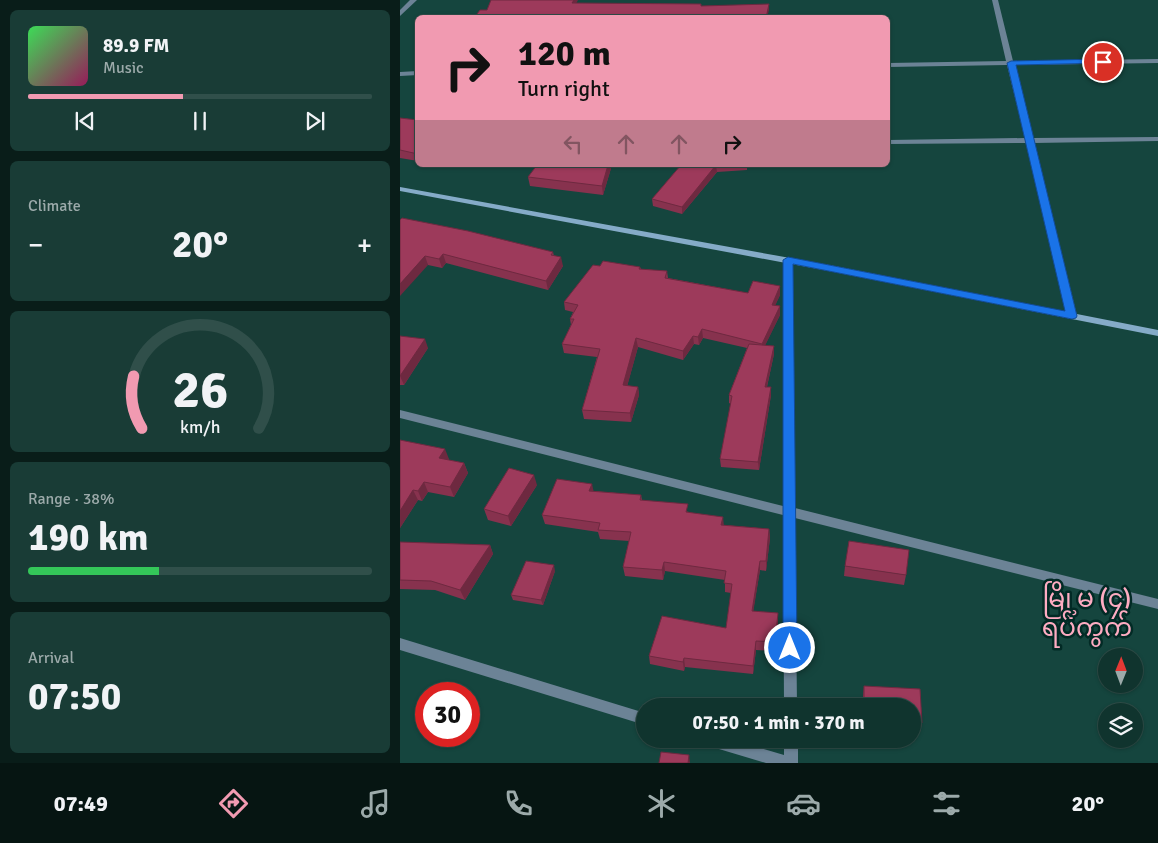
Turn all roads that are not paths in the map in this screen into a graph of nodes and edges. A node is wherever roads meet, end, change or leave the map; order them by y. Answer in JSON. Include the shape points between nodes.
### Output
{"nodes":[{"id":1,"x":414,"y":0,"type":"edge"},
{"id":2,"x":995,"y":0,"type":"edge"},
{"id":3,"x":400,"y":14,"type":"edge"},
{"id":4,"x":1158,"y":60,"type":"edge"},
{"id":5,"x":1011,"y":63,"type":"junction"},
{"id":6,"x":890,"y":65,"type":"edge"},
{"id":7,"x":415,"y":73,"type":"edge"},
{"id":8,"x":400,"y":74,"type":"edge"},
{"id":9,"x":1158,"y":139,"type":"edge"},
{"id":10,"x":1030,"y":140,"type":"junction"},
{"id":11,"x":890,"y":142,"type":"edge"},
{"id":12,"x":400,"y":189,"type":"edge"},
{"id":13,"x":788,"y":260,"type":"junction"},
{"id":14,"x":1072,"y":316,"type":"junction"},
{"id":15,"x":1158,"y":333,"type":"edge"},
{"id":16,"x":400,"y":414,"type":"edge"},
{"id":17,"x":790,"y":511,"type":"junction"},
{"id":18,"x":1158,"y":604,"type":"edge"},
{"id":19,"x":400,"y":644,"type":"edge"},
{"id":20,"x":790,"y":698,"type":"edge"},
{"id":21,"x":636,"y":716,"type":"edge"},
{"id":22,"x":739,"y":748,"type":"edge"},
{"id":23,"x":790,"y":748,"type":"edge"},
{"id":24,"x":789,"y":763,"type":"edge"}],
"edges":[{"from":1,"to":3,"type":"street"},
{"from":2,"to":5,"type":"street"},
{"from":4,"to":5,"type":"street"},
{"from":5,"to":6,"type":"street"},
{"from":5,"to":10,"type":"street"},
{"from":7,"to":8,"type":"street"},
{"from":9,"to":10,"type":"street"},
{"from":10,"to":11,"type":"street"},
{"from":10,"to":14,"type":"street"},
{"from":12,"to":13,"type":"main road"},
{"from":13,"to":14,"type":"main road"},
{"from":13,"to":17,"type":"street"},
{"from":14,"to":15,"type":"main road"},
{"from":16,"to":17,"type":"street"},
{"from":17,"to":18,"type":"street"},
{"from":17,"to":20,"type":"street"},
{"from":19,"to":21,"type":"street"},
{"from":22,"to":24,"type":"street"},
{"from":23,"to":24,"type":"street"}]}
